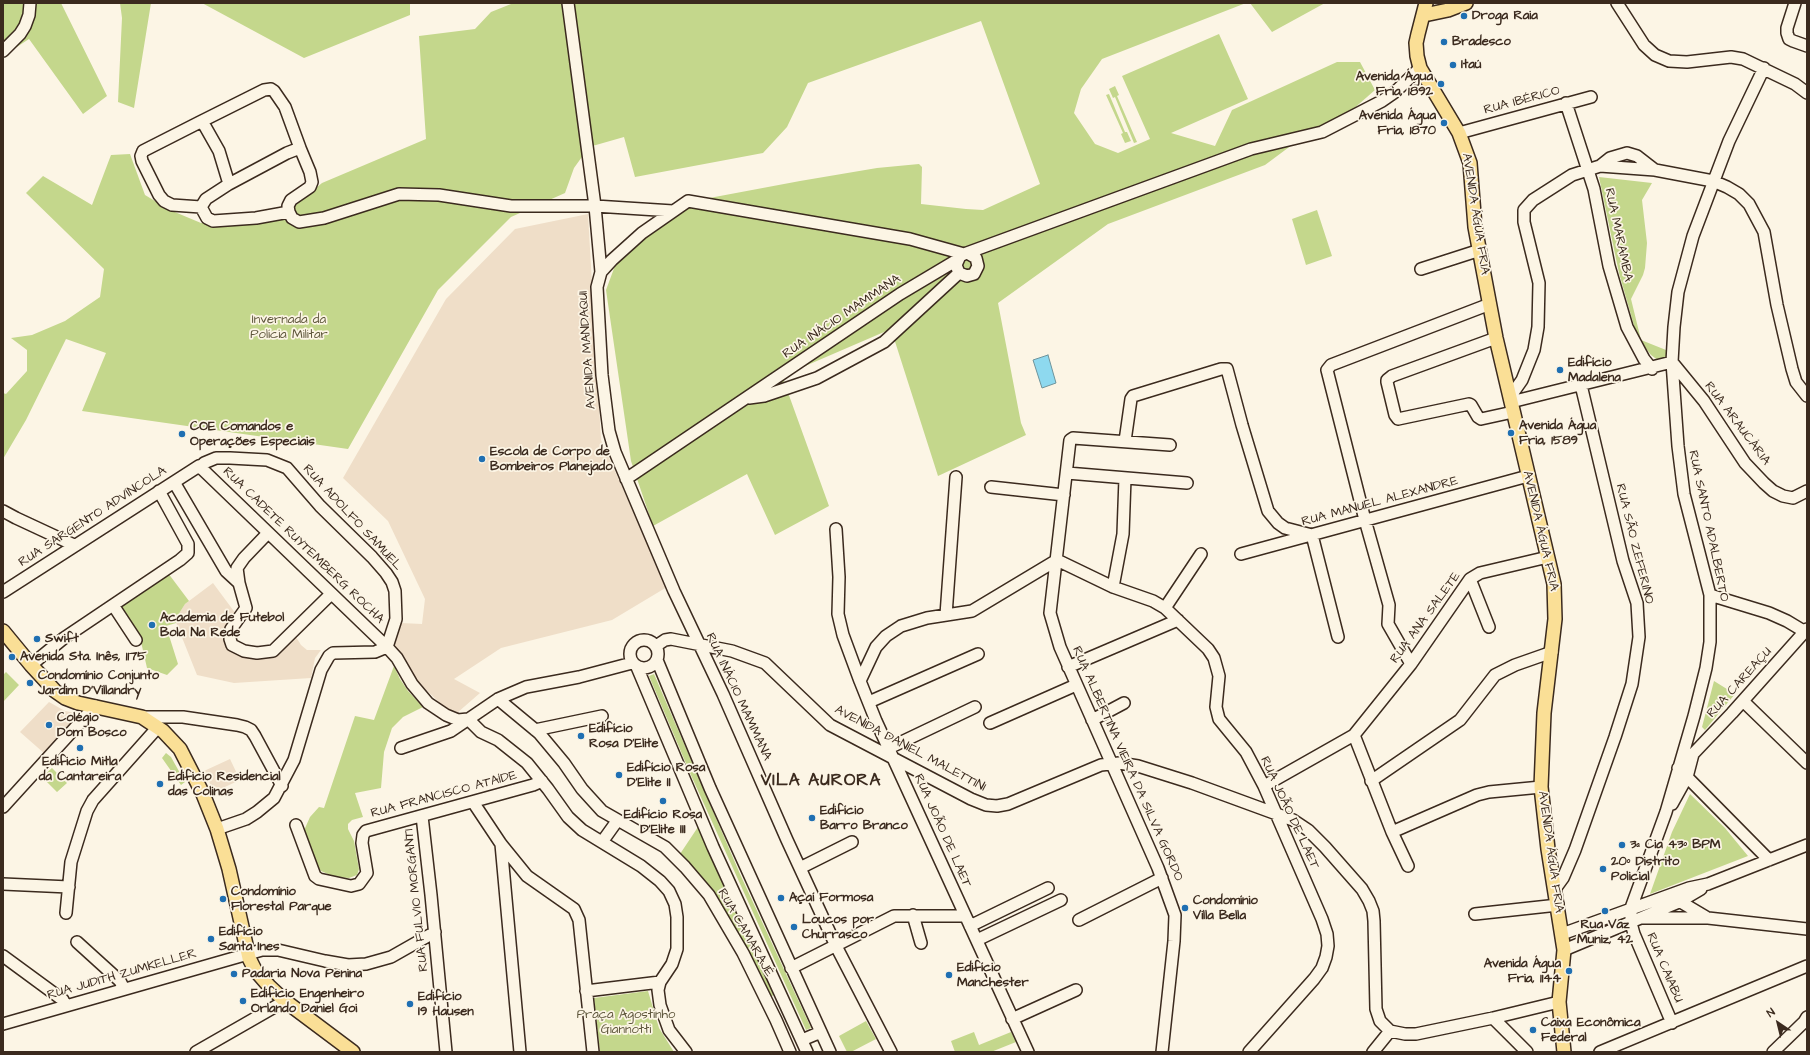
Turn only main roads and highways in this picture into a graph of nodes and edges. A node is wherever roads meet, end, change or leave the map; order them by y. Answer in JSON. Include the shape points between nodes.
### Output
{"nodes":[{"id":1,"x":1441,"y":3,"type":"edge"},
{"id":2,"x":1466,"y":3,"type":"edge"},
{"id":3,"x":1428,"y":8,"type":"edge"},
{"id":4,"x":3,"y":631,"type":"edge"},
{"id":5,"x":353,"y":1052,"type":"edge"},
{"id":6,"x":1564,"y":1052,"type":"edge"}],
"edges":[{"from":1,"to":3,"type":"main road","name":"AVENIDA ÁGUA FRIA"},
{"from":2,"to":3,"type":"main road","via":[[1448,10]]},
{"from":3,"to":6,"type":"main road","name":"AVENIDA ÁGUA FRIA","via":[[1419,26],[1416,50],[1420,68],[1459,133],[1470,163],[1473,210],[1496,338],[1548,557],[1555,600],[1552,652],[1544,713],[1541,787],[1564,950],[1559,1002]]},
{"from":4,"to":5,"type":"main road","via":[[47,685],[65,698],[142,717],[158,727],[180,749],[217,829],[254,970],[285,1001]]}]}
